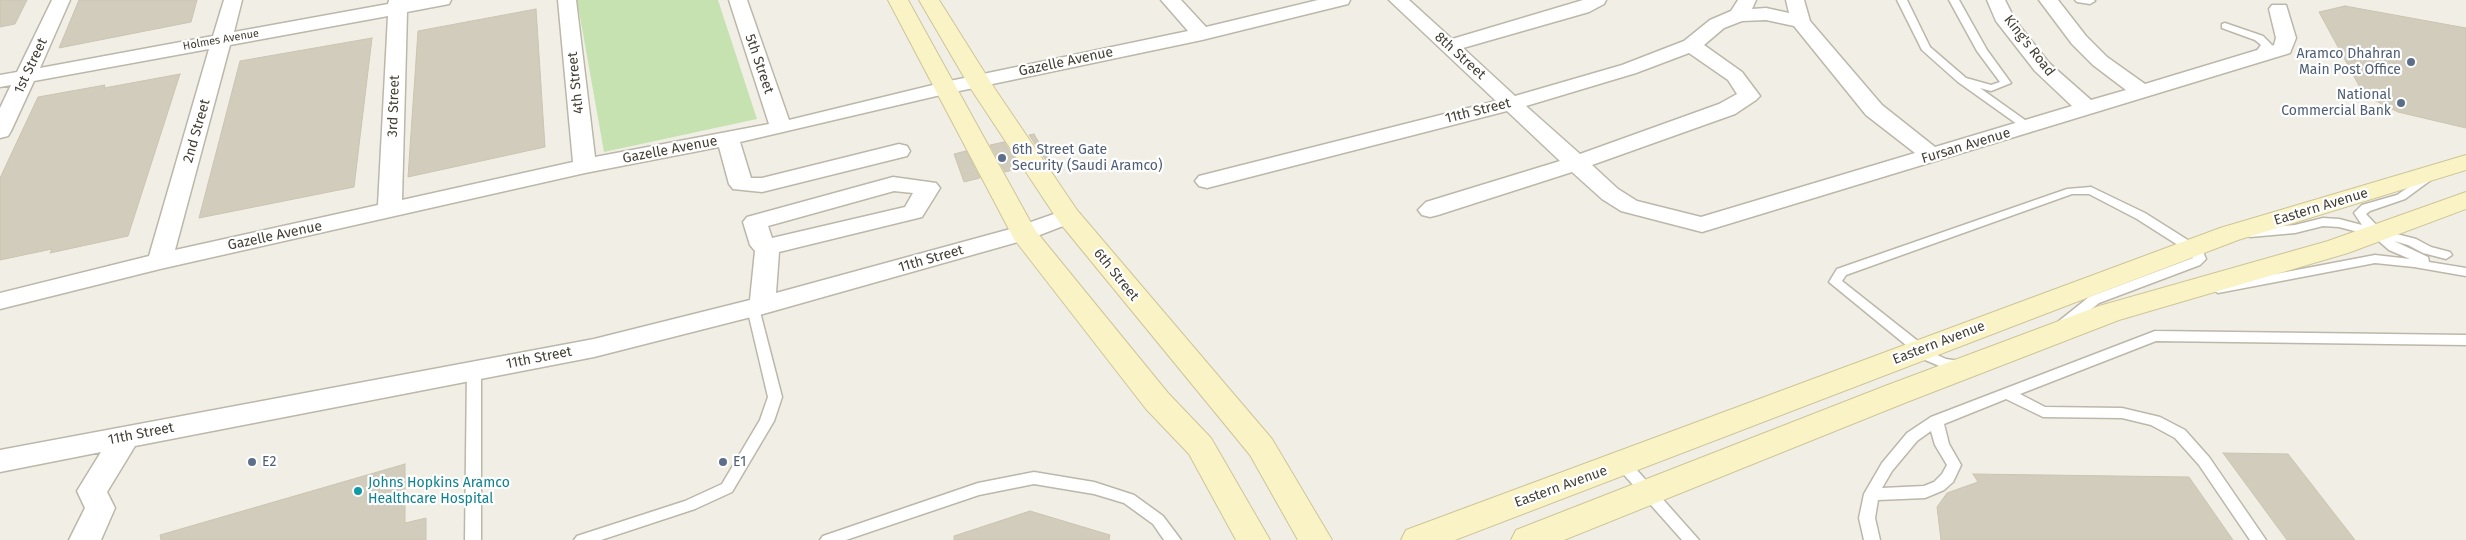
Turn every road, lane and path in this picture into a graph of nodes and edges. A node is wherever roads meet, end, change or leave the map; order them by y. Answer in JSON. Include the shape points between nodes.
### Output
{"nodes":[{"id":1,"x":62,"y":0,"type":"edge"},
{"id":2,"x":233,"y":0,"type":"edge"},
{"id":3,"x":442,"y":0,"type":"edge"},
{"id":4,"x":567,"y":0,"type":"edge"},
{"id":5,"x":738,"y":0,"type":"edge"},
{"id":6,"x":898,"y":0,"type":"edge"},
{"id":7,"x":929,"y":0,"type":"edge"},
{"id":8,"x":1170,"y":0,"type":"edge"},
{"id":9,"x":1341,"y":0,"type":"edge"},
{"id":10,"x":1398,"y":0,"type":"edge"},
{"id":11,"x":1597,"y":0,"type":"edge"},
{"id":12,"x":1795,"y":0,"type":"edge"},
{"id":13,"x":1902,"y":0,"type":"edge"},
{"id":14,"x":1954,"y":0,"type":"edge"},
{"id":15,"x":1996,"y":0,"type":"edge"},
{"id":16,"x":2048,"y":0,"type":"edge"},
{"id":17,"x":398,"y":4,"type":"edge"},
{"id":18,"x":1743,"y":8,"type":"edge"},
{"id":19,"x":2273,"y":10,"type":"dead end"},
{"id":20,"x":1801,"y":22,"type":"junction"},
{"id":21,"x":2225,"y":26,"type":"dead end"},
{"id":22,"x":1202,"y":34,"type":"junction"},
{"id":23,"x":224,"y":40,"type":"junction"},
{"id":24,"x":1691,"y":45,"type":"junction"},
{"id":25,"x":1449,"y":46,"type":"junction"},
{"id":26,"x":2258,"y":56,"type":"junction"},
{"id":27,"x":26,"y":76,"type":"junction"},
{"id":28,"x":978,"y":80,"type":"junction"},
{"id":29,"x":1962,"y":80,"type":"junction"},
{"id":30,"x":0,"y":81,"type":"edge"},
{"id":31,"x":945,"y":88,"type":"junction"},
{"id":32,"x":2142,"y":92,"type":"junction"},
{"id":33,"x":1512,"y":103,"type":"junction"},
{"id":34,"x":2088,"y":109,"type":"junction"},
{"id":35,"x":2028,"y":127,"type":"junction"},
{"id":36,"x":781,"y":128,"type":"junction"},
{"id":37,"x":0,"y":131,"type":"edge"},
{"id":38,"x":728,"y":138,"type":"junction"},
{"id":39,"x":899,"y":151,"type":"dead end"},
{"id":40,"x":1932,"y":156,"type":"junction"},
{"id":41,"x":1576,"y":162,"type":"junction"},
{"id":42,"x":2466,"y":162,"type":"edge"},
{"id":43,"x":586,"y":166,"type":"junction"},
{"id":44,"x":2434,"y":174,"type":"junction"},
{"id":45,"x":1207,"y":181,"type":"dead end"},
{"id":46,"x":1610,"y":194,"type":"joint"},
{"id":47,"x":2466,"y":200,"type":"edge"},
{"id":48,"x":1430,"y":210,"type":"dead end"},
{"id":49,"x":390,"y":211,"type":"junction"},
{"id":50,"x":1068,"y":216,"type":"junction"},
{"id":51,"x":2376,"y":232,"type":"junction"},
{"id":52,"x":1024,"y":233,"type":"junction"},
{"id":53,"x":2229,"y":234,"type":"junction"},
{"id":54,"x":768,"y":247,"type":"junction"},
{"id":55,"x":2193,"y":248,"type":"junction"},
{"id":56,"x":160,"y":261,"type":"junction"},
{"id":57,"x":2444,"y":262,"type":"junction"},
{"id":58,"x":2466,"y":272,"type":"edge"},
{"id":59,"x":2163,"y":297,"type":"junction"},
{"id":60,"x":0,"y":301,"type":"edge"},
{"id":61,"x":758,"y":307,"type":"junction"},
{"id":62,"x":2050,"y":335,"type":"junction"},
{"id":63,"x":2466,"y":340,"type":"edge"},
{"id":64,"x":1920,"y":350,"type":"junction"},
{"id":65,"x":1980,"y":362,"type":"junction"},
{"id":66,"x":474,"y":370,"type":"junction"},
{"id":67,"x":2006,"y":393,"type":"junction"},
{"id":68,"x":1936,"y":421,"type":"junction"},
{"id":69,"x":126,"y":436,"type":"junction"},
{"id":70,"x":0,"y":461,"type":"edge"},
{"id":71,"x":1623,"y":464,"type":"junction"},
{"id":72,"x":1649,"y":493,"type":"junction"},
{"id":73,"x":1871,"y":494,"type":"junction"},
{"id":74,"x":85,"y":540,"type":"edge"},
{"id":75,"x":472,"y":540,"type":"edge"},
{"id":76,"x":582,"y":540,"type":"edge"},
{"id":77,"x":828,"y":540,"type":"edge"},
{"id":78,"x":1173,"y":540,"type":"edge"},
{"id":79,"x":1253,"y":540,"type":"edge"},
{"id":80,"x":1315,"y":540,"type":"edge"},
{"id":81,"x":1418,"y":540,"type":"edge"},
{"id":82,"x":1528,"y":540,"type":"edge"},
{"id":83,"x":1691,"y":540,"type":"edge"},
{"id":84,"x":1872,"y":540,"type":"edge"},
{"id":85,"x":2258,"y":540,"type":"edge"}],
"edges":[{"from":1,"to":27,"type":"street","name":"1st Street"},
{"from":2,"to":23,"type":"street","name":"2nd Street"},
{"from":3,"to":17,"type":"street","name":"Holmes Avenue"},
{"from":4,"to":43,"type":"street","name":"4th Street"},
{"from":5,"to":36,"type":"street","name":"5th Street"},
{"from":6,"to":31,"type":"main road"},
{"from":7,"to":28,"type":"main road","name":"6th Street"},
{"from":8,"to":22,"type":"street"},
{"from":9,"to":22,"type":"street","name":"Gazelle Avenue"},
{"from":10,"to":25,"type":"street","name":"8th Street"},
{"from":11,"to":25,"type":"street","via":[[1582,8]]},
{"from":12,"to":20,"type":"street"},
{"from":13,"to":29,"type":"lane","via":[[1926,48]]},
{"from":14,"to":29,"type":"lane","via":[[1982,51],[2006,83],[1991,88]]},
{"from":15,"to":34,"type":"street","name":"King's Road","via":[[2006,21],[2042,67]]},
{"from":16,"to":32,"type":"street","via":[[2100,61]]},
{"from":17,"to":23,"type":"street","name":"Holmes Avenue"},
{"from":17,"to":49,"type":"street","name":"3rd Street"},
{"from":18,"to":20,"type":"street","name":"11th Street"},
{"from":18,"to":24,"type":"street","name":"11th Street"},
{"from":19,"to":26,"type":"street","name":"Fursan Avenue","via":[[2286,38],[2283,49]]},
{"from":20,"to":40,"type":"street","via":[[1874,110]]},
{"from":21,"to":26,"type":"lane","via":[[2259,38],[2267,45]]},
{"from":22,"to":28,"type":"street","name":"Gazelle Avenue"},
{"from":23,"to":27,"type":"street","name":"Holmes Avenue"},
{"from":23,"to":56,"type":"street","name":"2nd Street"},
{"from":24,"to":33,"type":"street","name":"11th Street","via":[[1629,69]]},
{"from":24,"to":41,"type":"street","via":[[1735,76],[1749,96],[1728,110]]},
{"from":25,"to":33,"type":"street","name":"8th Street"},
{"from":26,"to":32,"type":"street","name":"Fursan Avenue"},
{"from":27,"to":30,"type":"street","name":"Holmes Avenue"},
{"from":27,"to":37,"type":"street","name":"1st Street"},
{"from":28,"to":31,"type":"street","name":"Gazelle Avenue"},
{"from":28,"to":50,"type":"main road","name":"6th Street"},
{"from":29,"to":35,"type":"lane"},
{"from":31,"to":36,"type":"street","name":"Gazelle Avenue"},
{"from":31,"to":52,"type":"main road"},
{"from":32,"to":34,"type":"street","name":"Fursan Avenue"},
{"from":33,"to":41,"type":"street","name":"8th Street"},
{"from":33,"to":45,"type":"street","name":"11th Street"},
{"from":34,"to":35,"type":"street","name":"Fursan Avenue"},
{"from":35,"to":40,"type":"street","name":"Fursan Avenue"},
{"from":36,"to":38,"type":"street","name":"Gazelle Avenue"},
{"from":38,"to":39,"type":"street","via":[[741,184],[762,185]]},
{"from":38,"to":43,"type":"street","name":"Gazelle Avenue"},
{"from":40,"to":46,"type":"street","name":"Fursan Avenue","via":[[1702,225],[1629,206]]},
{"from":41,"to":46,"type":"street","name":"8th Street"},
{"from":41,"to":48,"type":"street"},
{"from":42,"to":44,"type":"main road","name":"Eastern Avenue"},
{"from":43,"to":49,"type":"street","name":"Gazelle Avenue"},
{"from":44,"to":51,"type":"lane","via":[[2401,197],[2366,208],[2360,214]]},
{"from":44,"to":53,"type":"main road","name":"Eastern Avenue"},
{"from":47,"to":51,"type":"main road"},
{"from":49,"to":56,"type":"street","name":"Gazelle Avenue"},
{"from":50,"to":52,"type":"street","name":"11th Street"},
{"from":50,"to":80,"type":"main road","name":"6th Street","via":[[1261,447]]},
{"from":51,"to":53,"type":"lane","via":[[2355,225],[2323,222],[2295,229]]},
{"from":51,"to":57,"type":"lane","via":[[2412,242]]},
{"from":51,"to":59,"type":"main road","via":[[2338,247]]},
{"from":52,"to":61,"type":"street","name":"11th Street"},
{"from":52,"to":79,"type":"main road","via":[[1157,401],[1200,446]]},
{"from":53,"to":55,"type":"main road","name":"Eastern Avenue"},
{"from":54,"to":54,"type":"street","via":[[762,245],[755,222],[893,184],[928,188],[914,212]]},
{"from":54,"to":61,"type":"street"},
{"from":55,"to":62,"type":"lane","via":[[2200,256],[2196,262],[2094,300]]},
{"from":55,"to":64,"type":"main road","name":"Eastern Avenue"},
{"from":55,"to":64,"type":"lane","via":[[2091,190],[2070,191],[1841,272],[1834,282]]},
{"from":56,"to":60,"type":"street","name":"Gazelle Avenue"},
{"from":57,"to":58,"type":"lane"},
{"from":57,"to":59,"type":"lane","via":[[2357,261],[2253,284]]},
{"from":59,"to":62,"type":"main road"},
{"from":61,"to":66,"type":"street","name":"11th Street","via":[[594,348]]},
{"from":61,"to":76,"type":"lane","via":[[774,397],[767,421],[727,488],[690,505]]},
{"from":62,"to":65,"type":"main road"},
{"from":63,"to":67,"type":"lane","via":[[2155,336]]},
{"from":64,"to":65,"type":"lane","via":[[1944,363],[1963,365]]},
{"from":64,"to":71,"type":"main road","name":"Eastern Avenue"},
{"from":65,"to":72,"type":"main road"},
{"from":66,"to":69,"type":"street","name":"11th Street"},
{"from":66,"to":75,"type":"lane"},
{"from":67,"to":68,"type":"lane"},
{"from":67,"to":85,"type":"lane","via":[[2042,412],[2122,413],[2155,421],[2180,434],[2204,461]]},
{"from":68,"to":73,"type":"lane","via":[[1912,438],[1887,467]]},
{"from":68,"to":73,"type":"lane","via":[[1942,445],[1954,465],[1948,478],[1925,492]]},
{"from":69,"to":70,"type":"street","name":"11th Street"},
{"from":69,"to":74,"type":"street","via":[[92,491],[100,508]]},
{"from":71,"to":72,"type":"lane"},
{"from":71,"to":81,"type":"main road","name":"Eastern Avenue"},
{"from":72,"to":82,"type":"main road"},
{"from":72,"to":83,"type":"lane"},
{"from":73,"to":84,"type":"lane","via":[[1867,518]]},
{"from":77,"to":78,"type":"lane","via":[[978,490],[1034,478],[1094,488],[1129,499],[1158,520]]}]}
